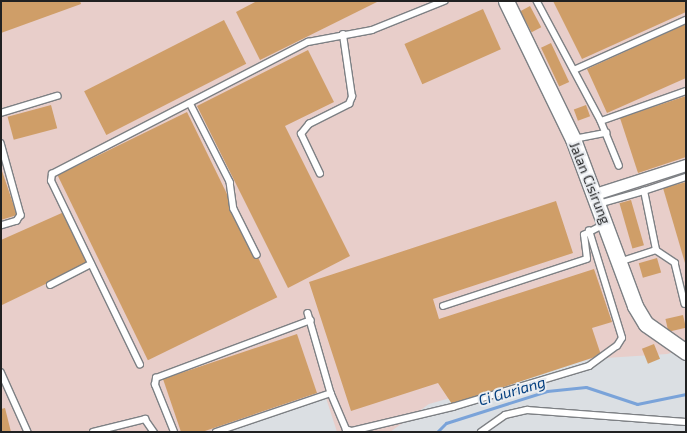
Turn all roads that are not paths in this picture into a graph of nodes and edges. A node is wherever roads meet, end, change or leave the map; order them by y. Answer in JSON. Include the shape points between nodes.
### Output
{"nodes":[{"id":1,"x":444,"y":1,"type":"edge"},
{"id":2,"x":506,"y":1,"type":"edge"},
{"id":3,"x":536,"y":1,"type":"edge"},
{"id":4,"x":686,"y":20,"type":"edge"},
{"id":5,"x":344,"y":36,"type":"junction"},
{"id":6,"x":574,"y":70,"type":"junction"},
{"id":7,"x":686,"y":91,"type":"edge"},
{"id":8,"x":57,"y":96,"type":"dead end"},
{"id":9,"x":190,"y":103,"type":"junction"},
{"id":10,"x":1,"y":113,"type":"edge"},
{"id":11,"x":601,"y":121,"type":"junction"},
{"id":12,"x":606,"y":133,"type":"junction"},
{"id":13,"x":573,"y":139,"type":"junction"},
{"id":14,"x":1,"y":143,"type":"edge"},
{"id":15,"x":686,"y":164,"type":"edge"},
{"id":16,"x":619,"y":165,"type":"dead end"},
{"id":17,"x":320,"y":174,"type":"dead end"},
{"id":18,"x":686,"y":177,"type":"edge"},
{"id":19,"x":644,"y":191,"type":"junction"},
{"id":20,"x":597,"y":199,"type":"junction"},
{"id":21,"x":607,"y":224,"type":"junction"},
{"id":22,"x":1,"y":226,"type":"edge"},
{"id":23,"x":589,"y":231,"type":"junction"},
{"id":24,"x":656,"y":250,"type":"junction"},
{"id":25,"x":257,"y":255,"type":"dead end"},
{"id":26,"x":619,"y":262,"type":"junction"},
{"id":27,"x":91,"y":264,"type":"junction"},
{"id":28,"x":50,"y":285,"type":"dead end"},
{"id":29,"x":685,"y":304,"type":"edge"},
{"id":30,"x":443,"y":306,"type":"dead end"},
{"id":31,"x":308,"y":313,"type":"dead end"},
{"id":32,"x":311,"y":320,"type":"junction"},
{"id":33,"x":686,"y":352,"type":"edge"},
{"id":34,"x":140,"y":365,"type":"dead end"},
{"id":35,"x":1,"y":372,"type":"edge"},
{"id":36,"x":331,"y":393,"type":"junction"},
{"id":37,"x":686,"y":422,"type":"edge"},
{"id":38,"x":28,"y":432,"type":"edge"},
{"id":39,"x":93,"y":432,"type":"edge"},
{"id":40,"x":154,"y":432,"type":"edge"},
{"id":41,"x":174,"y":432,"type":"edge"},
{"id":42,"x":216,"y":432,"type":"edge"},
{"id":43,"x":481,"y":432,"type":"edge"}],
"edges":[{"from":1,"to":5,"type":"lane","via":[[372,30]]},
{"from":2,"to":13,"type":"main road","name":"Jalan Cisirung"},
{"from":3,"to":6,"type":"lane"},
{"from":4,"to":6,"type":"lane"},
{"from":5,"to":9,"type":"lane","via":[[308,42]]},
{"from":5,"to":17,"type":"lane","via":[[352,97],[348,104],[309,124],[301,134]]},
{"from":6,"to":11,"type":"lane"},
{"from":7,"to":11,"type":"lane"},
{"from":8,"to":10,"type":"lane"},
{"from":9,"to":25,"type":"lane","via":[[230,182],[234,209]]},
{"from":9,"to":27,"type":"lane","via":[[52,174],[51,181]]},
{"from":11,"to":12,"type":"lane"},
{"from":12,"to":13,"type":"lane"},
{"from":12,"to":16,"type":"lane"},
{"from":13,"to":20,"type":"main road","name":"Jalan Cisirung"},
{"from":14,"to":22,"type":"lane","via":[[21,215],[17,221]]},
{"from":15,"to":20,"type":"street"},
{"from":18,"to":19,"type":"lane"},
{"from":19,"to":20,"type":"lane"},
{"from":19,"to":24,"type":"lane"},
{"from":20,"to":21,"type":"main road","name":"Jalan Cisirung"},
{"from":21,"to":23,"type":"lane"},
{"from":21,"to":26,"type":"main road","name":"Jalan Cisirung"},
{"from":23,"to":30,"type":"lane","via":[[584,235],[587,259]]},
{"from":23,"to":36,"type":"lane","via":[[622,338],[617,346],[589,366],[453,407],[352,431],[341,424]]},
{"from":24,"to":26,"type":"lane"},
{"from":24,"to":29,"type":"lane","via":[[675,262]]},
{"from":26,"to":33,"type":"main road","name":"Jalan Cisirung","via":[[635,306],[646,324]]},
{"from":27,"to":28,"type":"lane"},
{"from":27,"to":34,"type":"lane"},
{"from":31,"to":32,"type":"lane"},
{"from":32,"to":36,"type":"lane"},
{"from":32,"to":41,"type":"lane","via":[[156,378],[155,385]]},
{"from":35,"to":38,"type":"lane"},
{"from":36,"to":42,"type":"lane"},
{"from":37,"to":43,"type":"lane","via":[[527,410],[505,415]]},
{"from":39,"to":40,"type":"lane","via":[[145,419]]}]}
